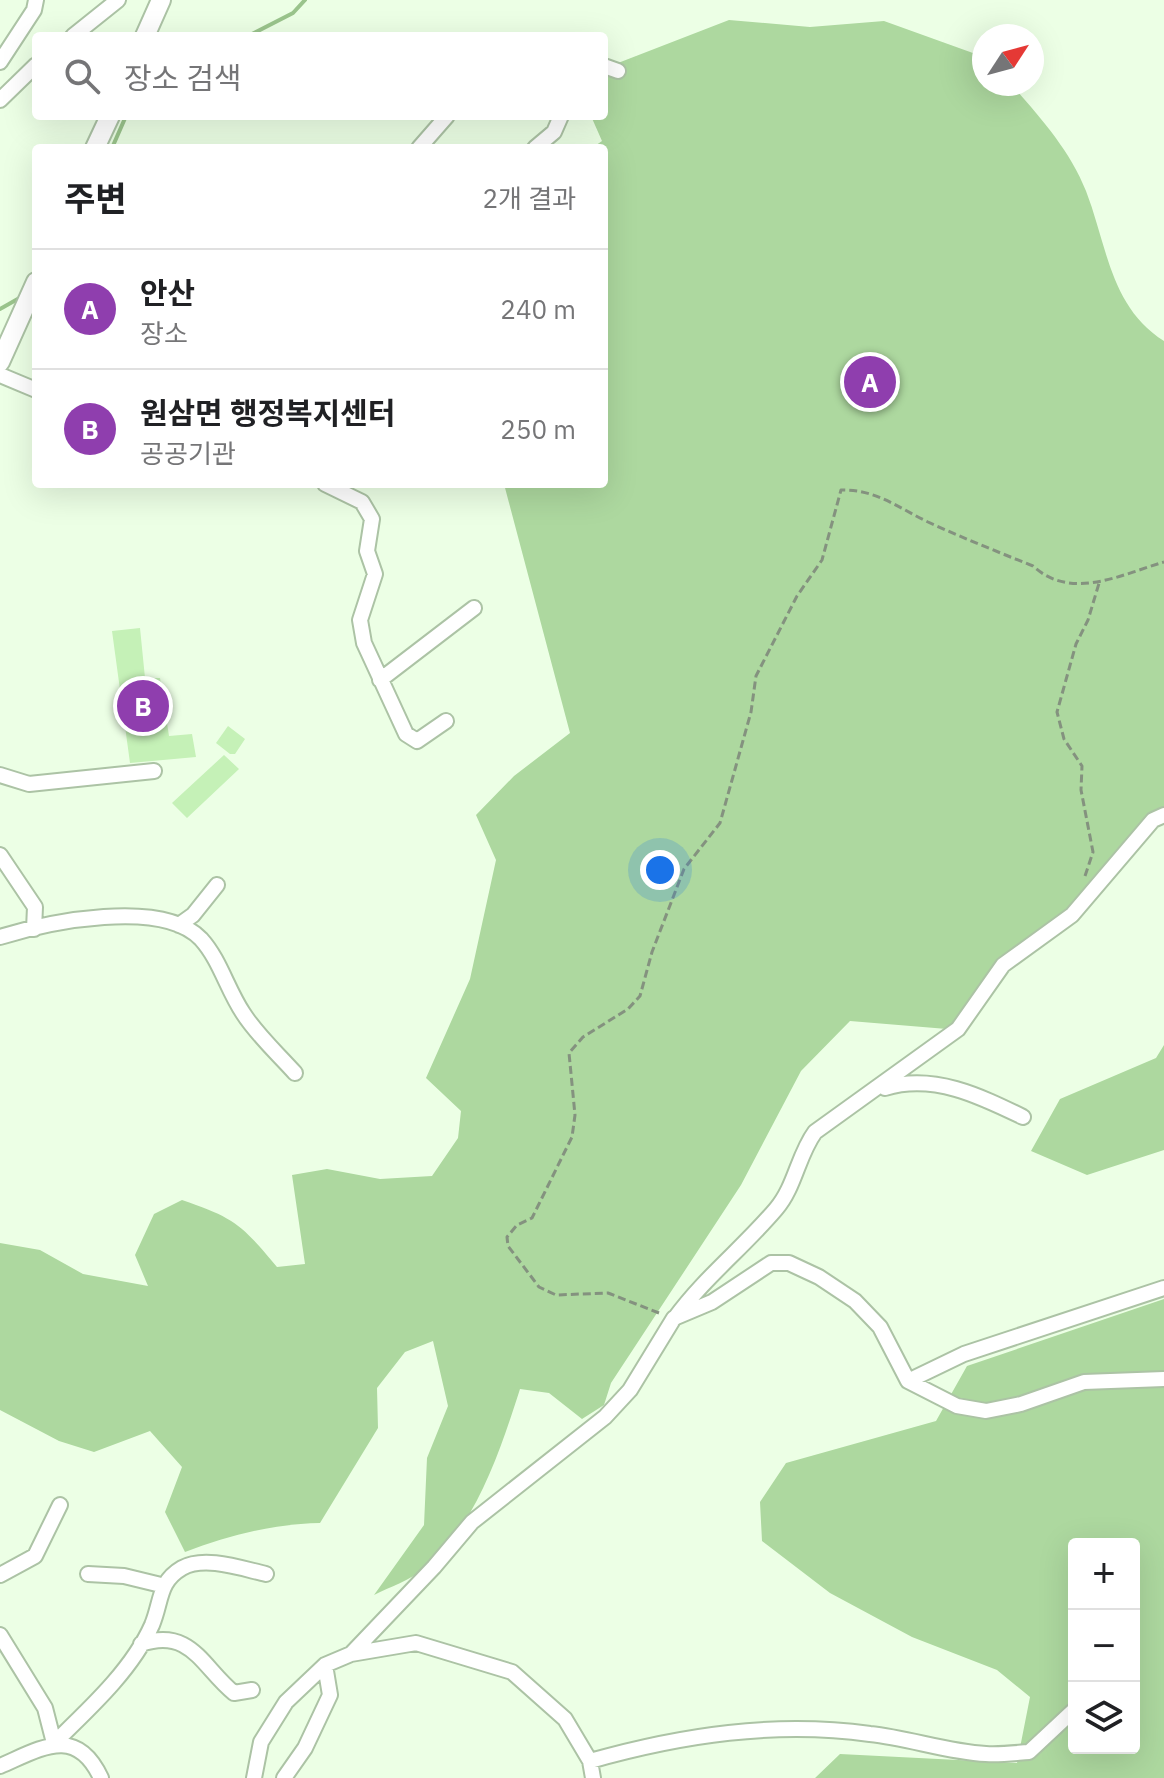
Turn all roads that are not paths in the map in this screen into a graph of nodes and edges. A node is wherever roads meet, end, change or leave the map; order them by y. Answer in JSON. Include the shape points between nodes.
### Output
{"nodes":[{"id":1,"x":36,"y":0,"type":"edge"},
{"id":2,"x":118,"y":0,"type":"edge"},
{"id":3,"x":161,"y":0,"type":"edge"},
{"id":4,"x":78,"y":32,"type":"edge"},
{"id":5,"x":147,"y":32,"type":"edge"},
{"id":6,"x":0,"y":62,"type":"edge"},
{"id":7,"x":32,"y":69,"type":"edge"},
{"id":8,"x":0,"y":100,"type":"edge"},
{"id":9,"x":108,"y":120,"type":"edge"},
{"id":10,"x":444,"y":120,"type":"edge"},
{"id":11,"x":559,"y":120,"type":"edge"},
{"id":12,"x":97,"y":144,"type":"edge"},
{"id":13,"x":422,"y":144,"type":"edge"},
{"id":14,"x":540,"y":144,"type":"edge"},
{"id":15,"x":32,"y":290,"type":"edge"},
{"id":16,"x":0,"y":362,"type":"edge"},
{"id":17,"x":0,"y":375,"type":"edge"},
{"id":18,"x":32,"y":388,"type":"edge"},
{"id":19,"x":333,"y":488,"type":"edge"},
{"id":20,"x":474,"y":608,"type":"dead end"},
{"id":21,"x":380,"y":680,"type":"junction"},
{"id":22,"x":446,"y":721,"type":"dead end"},
{"id":23,"x":154,"y":771,"type":"dead end"},
{"id":24,"x":0,"y":775,"type":"edge"},
{"id":25,"x":1164,"y":815,"type":"edge"},
{"id":26,"x":0,"y":855,"type":"edge"},
{"id":27,"x":217,"y":885,"type":"dead end"},
{"id":28,"x":179,"y":925,"type":"junction"},
{"id":29,"x":34,"y":929,"type":"junction"},
{"id":30,"x":0,"y":937,"type":"edge"},
{"id":31,"x":295,"y":1073,"type":"dead end"},
{"id":32,"x":877,"y":1090,"type":"junction"},
{"id":33,"x":1023,"y":1117,"type":"dead end"},
{"id":34,"x":1164,"y":1288,"type":"edge"},
{"id":35,"x":673,"y":1320,"type":"junction"},
{"id":36,"x":1164,"y":1379,"type":"edge"},
{"id":37,"x":908,"y":1381,"type":"junction"},
{"id":38,"x":60,"y":1505,"type":"dead end"},
{"id":39,"x":88,"y":1574,"type":"dead end"},
{"id":40,"x":266,"y":1574,"type":"dead end"},
{"id":41,"x":0,"y":1575,"type":"edge"},
{"id":42,"x":161,"y":1585,"type":"junction"},
{"id":43,"x":0,"y":1635,"type":"edge"},
{"id":44,"x":141,"y":1644,"type":"junction"},
{"id":45,"x":351,"y":1654,"type":"junction"},
{"id":46,"x":325,"y":1665,"type":"junction"},
{"id":47,"x":252,"y":1690,"type":"dead end"},
{"id":48,"x":1068,"y":1716,"type":"edge"},
{"id":49,"x":54,"y":1743,"type":"junction"},
{"id":50,"x":590,"y":1761,"type":"junction"},
{"id":51,"x":0,"y":1766,"type":"edge"},
{"id":52,"x":101,"y":1778,"type":"edge"},
{"id":53,"x":254,"y":1778,"type":"edge"},
{"id":54,"x":284,"y":1778,"type":"edge"},
{"id":55,"x":593,"y":1778,"type":"edge"}],
"edges":[{"from":1,"to":6,"type":"street"},
{"from":2,"to":4,"type":"street"},
{"from":3,"to":5,"type":"main road"},
{"from":7,"to":8,"type":"street"},
{"from":9,"to":12,"type":"main road"},
{"from":10,"to":13,"type":"street"},
{"from":11,"to":14,"type":"street"},
{"from":15,"to":16,"type":"main road"},
{"from":17,"to":18,"type":"street"},
{"from":19,"to":21,"type":"street","via":[[362,502],[372,519],[367,551],[375,574],[360,620]]},
{"from":20,"to":21,"type":"street"},
{"from":21,"to":22,"type":"street","via":[[406,734],[417,741]]},
{"from":23,"to":24,"type":"street","via":[[29,784]]},
{"from":25,"to":32,"type":"street","via":[[1153,820],[1072,915],[1003,965],[958,1029]]},
{"from":26,"to":29,"type":"street","via":[[35,907]]},
{"from":27,"to":28,"type":"street"},
{"from":28,"to":29,"type":"street","via":[[144,917],[95,917]]},
{"from":28,"to":31,"type":"street","via":[[199,937],[245,1016]]},
{"from":29,"to":30,"type":"street"},
{"from":32,"to":33,"type":"street","via":[[903,1082],[936,1083]]},
{"from":32,"to":35,"type":"street","via":[[815,1132],[778,1207],[701,1283]]},
{"from":34,"to":37,"type":"street","via":[[964,1354]]},
{"from":35,"to":37,"type":"street","via":[[712,1302],[771,1263],[789,1263],[855,1301],[880,1327]]},
{"from":35,"to":45,"type":"street","via":[[630,1390],[605,1417],[472,1522]]},
{"from":36,"to":37,"type":"street","via":[[1084,1382],[986,1411],[957,1406]]},
{"from":38,"to":41,"type":"street","via":[[35,1556]]},
{"from":39,"to":42,"type":"street"},
{"from":40,"to":42,"type":"street","via":[[221,1563],[184,1566]]},
{"from":42,"to":44,"type":"street"},
{"from":43,"to":49,"type":"street","via":[[45,1708]]},
{"from":44,"to":47,"type":"street","via":[[160,1638],[183,1644],[234,1693]]},
{"from":44,"to":49,"type":"street"},
{"from":45,"to":46,"type":"street"},
{"from":45,"to":50,"type":"street","via":[[416,1643],[512,1672],[565,1719]]},
{"from":46,"to":53,"type":"street","via":[[286,1702],[261,1742]]},
{"from":46,"to":54,"type":"street","via":[[330,1695]]},
{"from":48,"to":50,"type":"street","via":[[1029,1752],[985,1754],[870,1734],[803,1729],[725,1731]]},
{"from":49,"to":51,"type":"street"},
{"from":49,"to":52,"type":"street","via":[[71,1747],[95,1765]]},
{"from":50,"to":55,"type":"street"}]}
